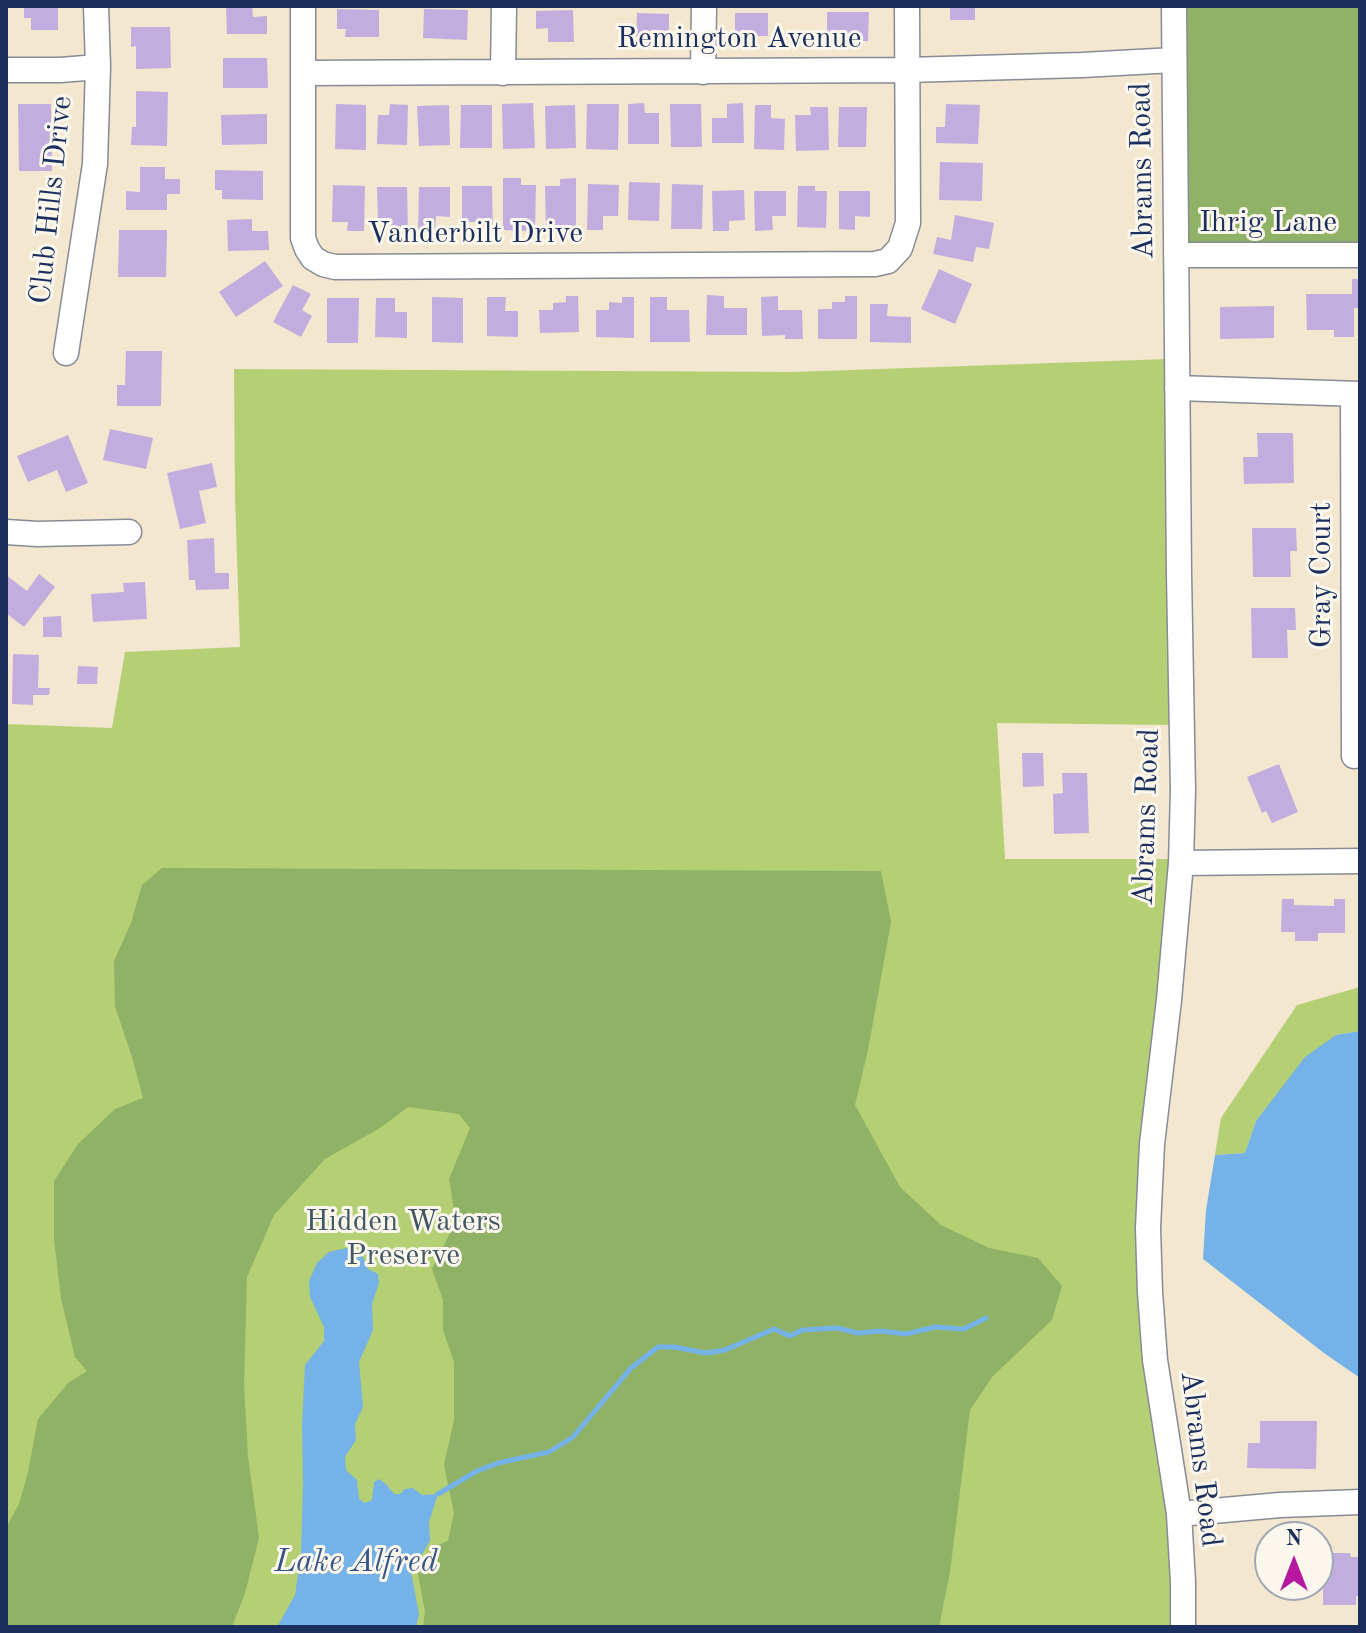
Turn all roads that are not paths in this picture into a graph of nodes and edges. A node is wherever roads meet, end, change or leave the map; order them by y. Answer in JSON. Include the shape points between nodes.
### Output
{"nodes":[{"id":1,"x":96,"y":6,"type":"edge"},
{"id":2,"x":303,"y":6,"type":"edge"},
{"id":3,"x":504,"y":6,"type":"edge"},
{"id":4,"x":704,"y":6,"type":"edge"},
{"id":5,"x":907,"y":6,"type":"edge"},
{"id":6,"x":1174,"y":6,"type":"edge"},
{"id":7,"x":1174,"y":60,"type":"junction"},
{"id":8,"x":98,"y":67,"type":"junction"},
{"id":9,"x":6,"y":70,"type":"edge"},
{"id":10,"x":907,"y":70,"type":"junction"},
{"id":11,"x":703,"y":72,"type":"junction"},
{"id":12,"x":303,"y":73,"type":"junction"},
{"id":13,"x":503,"y":73,"type":"junction"},
{"id":14,"x":1176,"y":255,"type":"junction"},
{"id":15,"x":1360,"y":255,"type":"edge"},
{"id":16,"x":66,"y":353,"type":"dead end"},
{"id":17,"x":1177,"y":388,"type":"junction"},
{"id":18,"x":1357,"y":394,"type":"edge"},
{"id":19,"x":6,"y":532,"type":"edge"},
{"id":20,"x":129,"y":532,"type":"dead end"},
{"id":21,"x":1354,"y":756,"type":"dead end"},
{"id":22,"x":1360,"y":861,"type":"edge"},
{"id":23,"x":1181,"y":863,"type":"junction"},
{"id":24,"x":1360,"y":1502,"type":"edge"},
{"id":25,"x":1179,"y":1514,"type":"junction"},
{"id":26,"x":1183,"y":1627,"type":"edge"}],
"edges":[{"from":1,"to":8,"type":"street","name":"Club Hills Drive"},
{"from":2,"to":12,"type":"street","name":"Vanderbilt Drive"},
{"from":3,"to":13,"type":"street"},
{"from":4,"to":11,"type":"street"},
{"from":5,"to":10,"type":"street"},
{"from":6,"to":7,"type":"street","name":"Abrams Road"},
{"from":7,"to":10,"type":"street","name":"Remington Avenue"},
{"from":7,"to":14,"type":"street","name":"Abrams Road"},
{"from":8,"to":9,"type":"street"},
{"from":8,"to":16,"type":"street","name":"Club Hills Drive","via":[[95,164]]},
{"from":10,"to":11,"type":"street","name":"Remington Avenue"},
{"from":10,"to":12,"type":"street","name":"Vanderbilt Drive","via":[[908,223],[892,258],[875,264],[335,267],[313,258],[303,238]]},
{"from":11,"to":13,"type":"street","name":"Remington Avenue"},
{"from":12,"to":13,"type":"street","name":"Remington Avenue"},
{"from":14,"to":15,"type":"street","name":"Ihrig Lane"},
{"from":14,"to":17,"type":"street","name":"Abrams Road"},
{"from":17,"to":18,"type":"street"},
{"from":17,"to":23,"type":"street","name":"Abrams Road"},
{"from":18,"to":21,"type":"street","name":"Gray Court"},
{"from":19,"to":20,"type":"street"},
{"from":22,"to":23,"type":"street"},
{"from":23,"to":25,"type":"street","name":"Abrams Road","via":[[1148,1228],[1155,1360]]},
{"from":24,"to":25,"type":"street"},
{"from":25,"to":26,"type":"street","name":"Abrams Road"}]}
